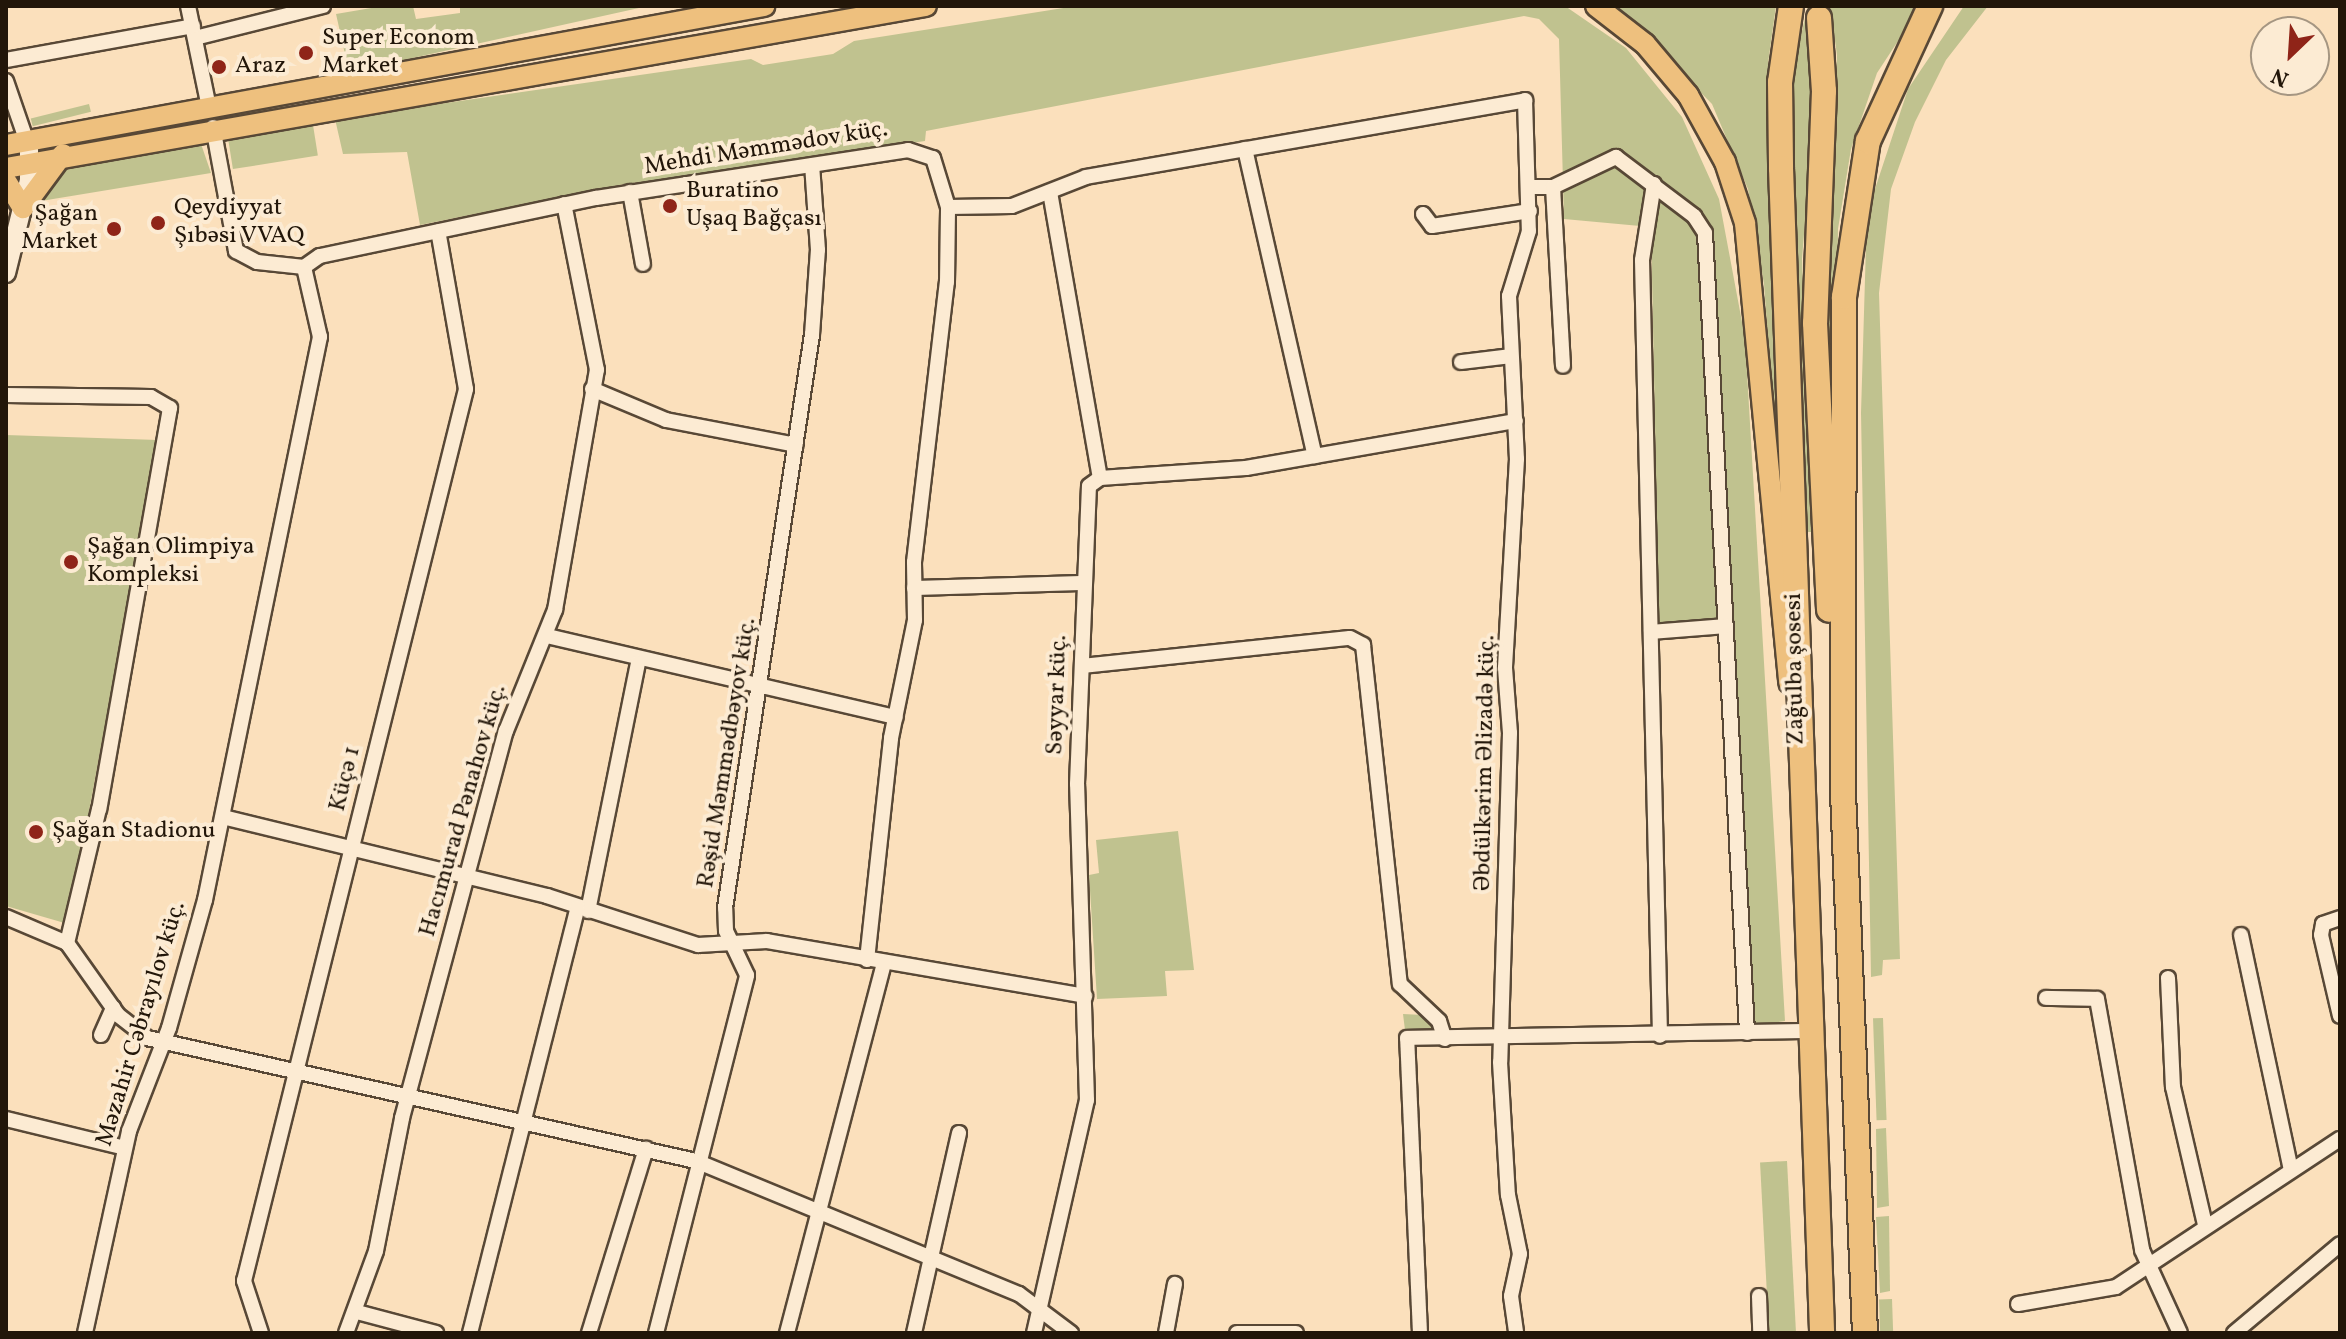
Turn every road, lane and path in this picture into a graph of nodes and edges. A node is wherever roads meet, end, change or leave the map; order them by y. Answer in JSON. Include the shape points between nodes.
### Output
{"nodes":[{"id":1,"x":188,"y":6,"type":"edge"},
{"id":2,"x":323,"y":6,"type":"edge"},
{"id":3,"x":764,"y":6,"type":"edge"},
{"id":4,"x":926,"y":6,"type":"edge"},
{"id":5,"x":1596,"y":6,"type":"edge"},
{"id":6,"x":1791,"y":6,"type":"edge"},
{"id":7,"x":1930,"y":6,"type":"edge"},
{"id":8,"x":1945,"y":6,"type":"edge"},
{"id":9,"x":1808,"y":12,"type":"edge"},
{"id":10,"x":194,"y":32,"type":"junction"},
{"id":11,"x":6,"y":60,"type":"edge"},
{"id":12,"x":1783,"y":60,"type":"junction"},
{"id":13,"x":6,"y":81,"type":"edge"},
{"id":14,"x":1891,"y":85,"type":"junction"},
{"id":15,"x":211,"y":117,"type":"junction"},
{"id":16,"x":26,"y":139,"type":"junction"},
{"id":17,"x":6,"y":145,"type":"edge"},
{"id":18,"x":1245,"y":149,"type":"junction"},
{"id":19,"x":64,"y":153,"type":"junction"},
{"id":20,"x":31,"y":161,"type":"junction"},
{"id":21,"x":812,"y":165,"type":"junction"},
{"id":22,"x":6,"y":168,"type":"edge"},
{"id":23,"x":6,"y":181,"type":"edge"},
{"id":24,"x":1654,"y":184,"type":"junction"},
{"id":25,"x":1530,"y":187,"type":"junction"},
{"id":26,"x":1553,"y":187,"type":"junction"},
{"id":27,"x":630,"y":192,"type":"junction"},
{"id":28,"x":1050,"y":192,"type":"junction"},
{"id":29,"x":564,"y":204,"type":"junction"},
{"id":30,"x":948,"y":207,"type":"junction"},
{"id":31,"x":23,"y":208,"type":"junction"},
{"id":32,"x":1530,"y":211,"type":"junction"},
{"id":33,"x":1423,"y":214,"type":"dead end"},
{"id":34,"x":438,"y":231,"type":"junction"},
{"id":35,"x":643,"y":264,"type":"dead end"},
{"id":36,"x":304,"y":267,"type":"junction"},
{"id":37,"x":6,"y":273,"type":"edge"},
{"id":38,"x":1511,"y":356,"type":"junction"},
{"id":39,"x":1461,"y":362,"type":"dead end"},
{"id":40,"x":1563,"y":366,"type":"dead end"},
{"id":41,"x":592,"y":389,"type":"junction"},
{"id":42,"x":6,"y":395,"type":"edge"},
{"id":43,"x":1516,"y":421,"type":"junction"},
{"id":44,"x":796,"y":445,"type":"junction"},
{"id":45,"x":1315,"y":456,"type":"junction"},
{"id":46,"x":1100,"y":478,"type":"junction"},
{"id":47,"x":1082,"y":583,"type":"junction"},
{"id":48,"x":914,"y":588,"type":"junction"},
{"id":49,"x":1726,"y":626,"type":"junction"},
{"id":50,"x":1651,"y":632,"type":"junction"},
{"id":51,"x":547,"y":636,"type":"junction"},
{"id":52,"x":638,"y":663,"type":"junction"},
{"id":53,"x":1082,"y":666,"type":"junction"},
{"id":54,"x":762,"y":689,"type":"junction"},
{"id":55,"x":896,"y":717,"type":"junction"},
{"id":56,"x":1800,"y":790,"type":"junction"},
{"id":57,"x":1843,"y":792,"type":"junction"},
{"id":58,"x":223,"y":817,"type":"junction"},
{"id":59,"x":351,"y":849,"type":"junction"},
{"id":60,"x":464,"y":877,"type":"junction"},
{"id":61,"x":583,"y":909,"type":"junction"},
{"id":62,"x":6,"y":917,"type":"edge"},
{"id":63,"x":2340,"y":918,"type":"edge"},
{"id":64,"x":2241,"y":935,"type":"dead end"},
{"id":65,"x":67,"y":943,"type":"junction"},
{"id":66,"x":735,"y":943,"type":"junction"},
{"id":67,"x":867,"y":960,"type":"junction"},
{"id":68,"x":884,"y":963,"type":"junction"},
{"id":69,"x":2168,"y":978,"type":"dead end"},
{"id":70,"x":1085,"y":996,"type":"junction"},
{"id":71,"x":2046,"y":998,"type":"dead end"},
{"id":72,"x":113,"y":1008,"type":"junction"},
{"id":73,"x":2340,"y":1016,"type":"edge"},
{"id":74,"x":1811,"y":1031,"type":"junction"},
{"id":75,"x":1747,"y":1033,"type":"junction"},
{"id":76,"x":101,"y":1035,"type":"dead end"},
{"id":77,"x":1660,"y":1036,"type":"junction"},
{"id":78,"x":1445,"y":1039,"type":"junction"},
{"id":79,"x":1503,"y":1040,"type":"junction"},
{"id":80,"x":163,"y":1045,"type":"junction"},
{"id":81,"x":299,"y":1073,"type":"junction"},
{"id":82,"x":410,"y":1098,"type":"junction"},
{"id":83,"x":6,"y":1119,"type":"edge"},
{"id":84,"x":521,"y":1122,"type":"junction"},
{"id":85,"x":959,"y":1133,"type":"dead end"},
{"id":86,"x":2340,"y":1139,"type":"edge"},
{"id":87,"x":125,"y":1148,"type":"junction"},
{"id":88,"x":646,"y":1149,"type":"junction"},
{"id":89,"x":696,"y":1161,"type":"junction"},
{"id":90,"x":2291,"y":1170,"type":"junction"},
{"id":91,"x":821,"y":1208,"type":"junction"},
{"id":92,"x":2205,"y":1225,"type":"junction"},
{"id":93,"x":2340,"y":1244,"type":"edge"},
{"id":94,"x":932,"y":1256,"type":"junction"},
{"id":95,"x":2147,"y":1263,"type":"junction"},
{"id":96,"x":1175,"y":1284,"type":"dead end"},
{"id":97,"x":1759,"y":1296,"type":"dead end"},
{"id":98,"x":2018,"y":1304,"type":"dead end"},
{"id":99,"x":1041,"y":1307,"type":"junction"},
{"id":100,"x":357,"y":1312,"type":"junction"},
{"id":101,"x":1297,"y":1329,"type":"edge"},
{"id":102,"x":85,"y":1333,"type":"edge"},
{"id":103,"x":261,"y":1333,"type":"edge"},
{"id":104,"x":346,"y":1333,"type":"edge"},
{"id":105,"x":436,"y":1333,"type":"edge"},
{"id":106,"x":470,"y":1333,"type":"edge"},
{"id":107,"x":589,"y":1333,"type":"edge"},
{"id":108,"x":656,"y":1333,"type":"edge"},
{"id":109,"x":787,"y":1333,"type":"edge"},
{"id":110,"x":914,"y":1333,"type":"edge"},
{"id":111,"x":1034,"y":1333,"type":"edge"},
{"id":112,"x":1071,"y":1333,"type":"edge"},
{"id":113,"x":1166,"y":1333,"type":"edge"},
{"id":114,"x":1237,"y":1333,"type":"edge"},
{"id":115,"x":1420,"y":1333,"type":"edge"},
{"id":116,"x":1516,"y":1333,"type":"edge"},
{"id":117,"x":1760,"y":1333,"type":"edge"},
{"id":118,"x":1822,"y":1333,"type":"edge"},
{"id":119,"x":1865,"y":1333,"type":"edge"},
{"id":120,"x":2180,"y":1333,"type":"edge"},
{"id":121,"x":2234,"y":1333,"type":"edge"}],
"edges":[{"from":1,"to":10,"type":"street"},
{"from":2,"to":10,"type":"street"},
{"from":3,"to":15,"type":"main road"},
{"from":4,"to":15,"type":"main road"},
{"from":5,"to":56,"type":"main road","via":[[1645,44],[1688,95],[1725,162],[1745,223]]},
{"from":6,"to":12,"type":"highway","name":"Zağulba şosesi"},
{"from":7,"to":14,"type":"highway"},
{"from":8,"to":14,"type":"highway"},
{"from":9,"to":12,"type":"highway"},
{"from":9,"to":57,"type":"highway","via":[[1824,91],[1815,323]]},
{"from":10,"to":11,"type":"street"},
{"from":10,"to":15,"type":"street"},
{"from":12,"to":56,"type":"highway","name":"Zağulba şosesi"},
{"from":13,"to":16,"type":"street"},
{"from":14,"to":57,"type":"highway","via":[[1860,168],[1847,255]]},
{"from":15,"to":16,"type":"main road"},
{"from":15,"to":19,"type":"main road"},
{"from":15,"to":36,"type":"street","via":[[236,251],[249,260]]},
{"from":16,"to":17,"type":"main road"},
{"from":16,"to":20,"type":"street"},
{"from":18,"to":25,"type":"street","name":"Əbdülkərim Əlizadə küç.","via":[[1525,100]]},
{"from":18,"to":28,"type":"street","via":[[1086,177]]},
{"from":18,"to":45,"type":"street"},
{"from":19,"to":20,"type":"main road"},
{"from":19,"to":31,"type":"main road"},
{"from":20,"to":22,"type":"main road"},
{"from":20,"to":31,"type":"street"},
{"from":21,"to":27,"type":"street","name":"Mehdi Məmmədov küç."},
{"from":21,"to":30,"type":"street","name":"Mehdi Məmmədov küç.","via":[[920,150],[933,158]]},
{"from":21,"to":44,"type":"street","name":"Rəşid Məmmədbəyov küç.","via":[[817,273]]},
{"from":23,"to":31,"type":"main road"},
{"from":24,"to":26,"type":"street","via":[[1616,157]]},
{"from":24,"to":49,"type":"street","via":[[1705,233]]},
{"from":24,"to":50,"type":"street","via":[[1642,260]]},
{"from":25,"to":26,"type":"street"},
{"from":25,"to":32,"type":"street","name":"Əbdülkərim Əlizadə küç."},
{"from":26,"to":40,"type":"street"},
{"from":27,"to":29,"type":"street","name":"Mehdi Məmmədov küç."},
{"from":27,"to":35,"type":"street"},
{"from":28,"to":30,"type":"street","via":[[1012,206]]},
{"from":28,"to":46,"type":"street"},
{"from":29,"to":34,"type":"street","name":"Mehdi Məmmədov küç."},
{"from":29,"to":41,"type":"street","name":"Hacımurad Pənahov küç.","via":[[597,370]]},
{"from":30,"to":48,"type":"street","name":"Mehdi Məmmədov küç.","via":[[947,282]]},
{"from":31,"to":37,"type":"street"},
{"from":32,"to":33,"type":"street","via":[[1432,226]]},
{"from":32,"to":38,"type":"street","name":"Əbdülkərim Əlizadə küç.","via":[[1510,285]]},
{"from":34,"to":36,"type":"street","name":"Mehdi Məmmədov küç.","via":[[320,256]]},
{"from":34,"to":59,"type":"street","name":"Küçə 1","via":[[467,380]]},
{"from":36,"to":58,"type":"street","name":"Məzahir Cəbrayılov küç.","via":[[317,304],[319,347]]},
{"from":38,"to":39,"type":"street"},
{"from":38,"to":43,"type":"street","name":"Əbdülkərim Əlizadə küç."},
{"from":41,"to":44,"type":"street","via":[[666,420]]},
{"from":41,"to":51,"type":"street","name":"Hacımurad Pənahov küç."},
{"from":42,"to":65,"type":"street","via":[[151,397],[170,408],[99,809]]},
{"from":43,"to":45,"type":"street"},
{"from":43,"to":79,"type":"street","name":"Əbdülkərim Əlizadə küç.","via":[[1505,668]]},
{"from":44,"to":54,"type":"street","name":"Rəşid Məmmədbəyov küç."},
{"from":45,"to":46,"type":"street"},
{"from":46,"to":47,"type":"street","name":"Səyyar küç.","via":[[1086,493]]},
{"from":47,"to":48,"type":"street"},
{"from":47,"to":53,"type":"street","name":"Səyyar küç."},
{"from":48,"to":55,"type":"street","name":"Mehdi Məmmədov küç."},
{"from":49,"to":50,"type":"street"},
{"from":49,"to":75,"type":"street"},
{"from":50,"to":77,"type":"street"},
{"from":51,"to":52,"type":"street"},
{"from":51,"to":60,"type":"street","name":"Hacımurad Pənahov küç.","via":[[513,710]]},
{"from":52,"to":54,"type":"street"},
{"from":52,"to":61,"type":"street"},
{"from":53,"to":70,"type":"street","name":"Səyyar küç.","via":[[1077,824]]},
{"from":53,"to":78,"type":"street","via":[[1350,638],[1363,645],[1400,984],[1439,1021]]},
{"from":54,"to":55,"type":"street"},
{"from":54,"to":66,"type":"street","name":"Rəşid Məmmədbəyov küç.","via":[[725,908]]},
{"from":55,"to":67,"type":"street","name":"Mehdi Məmmədov küç."},
{"from":56,"to":74,"type":"highway","name":"Zağulba şosesi"},
{"from":57,"to":119,"type":"highway"},
{"from":58,"to":59,"type":"street"},
{"from":58,"to":80,"type":"street","name":"Məzahir Cəbrayılov küç."},
{"from":59,"to":60,"type":"street"},
{"from":59,"to":81,"type":"street","name":"Küçə 1"},
{"from":60,"to":61,"type":"street"},
{"from":60,"to":82,"type":"street","name":"Hacımurad Pənahov küç."},
{"from":61,"to":66,"type":"street","via":[[698,945]]},
{"from":61,"to":84,"type":"street"},
{"from":62,"to":65,"type":"street"},
{"from":63,"to":73,"type":"street","via":[[2323,924],[2321,935]]},
{"from":64,"to":90,"type":"street"},
{"from":65,"to":72,"type":"street"},
{"from":66,"to":67,"type":"street","via":[[754,939]]},
{"from":66,"to":89,"type":"street","name":"Rəşid Məmmədbəyov küç.","via":[[747,975]]},
{"from":67,"to":68,"type":"street"},
{"from":68,"to":70,"type":"street"},
{"from":68,"to":91,"type":"street"},
{"from":69,"to":92,"type":"street","via":[[2173,1087]]},
{"from":70,"to":99,"type":"street","name":"Səyyar küç.","via":[[1085,1125]]},
{"from":71,"to":95,"type":"street","via":[[2097,999]]},
{"from":72,"to":76,"type":"street"},
{"from":72,"to":80,"type":"street","via":[[135,1032]]},
{"from":74,"to":75,"type":"street"},
{"from":74,"to":118,"type":"highway","name":"Zağulba şosesi"},
{"from":75,"to":77,"type":"street"},
{"from":77,"to":79,"type":"street"},
{"from":78,"to":79,"type":"street"},
{"from":78,"to":115,"type":"street","via":[[1407,1038]]},
{"from":79,"to":116,"type":"street","name":"Əbdülkərim Əlizadə küç.","via":[[1508,1195],[1520,1254],[1511,1296]]},
{"from":80,"to":81,"type":"street"},
{"from":80,"to":87,"type":"street","name":"Məzahir Cəbrayılov küç."},
{"from":81,"to":82,"type":"street"},
{"from":81,"to":103,"type":"street","name":"Küçə 1","via":[[244,1281]]},
{"from":82,"to":84,"type":"street"},
{"from":82,"to":100,"type":"street","name":"Hacımurad Pənahov küç."},
{"from":83,"to":87,"type":"street"},
{"from":84,"to":88,"type":"street"},
{"from":84,"to":106,"type":"street"},
{"from":85,"to":94,"type":"street"},
{"from":86,"to":90,"type":"street"},
{"from":87,"to":102,"type":"street","name":"Məzahir Cəbrayılov küç."},
{"from":88,"to":89,"type":"street"},
{"from":88,"to":107,"type":"street"},
{"from":89,"to":91,"type":"street"},
{"from":89,"to":108,"type":"street","name":"Rəşid Məmmədbəyov küç."},
{"from":90,"to":92,"type":"street"},
{"from":91,"to":94,"type":"street"},
{"from":91,"to":109,"type":"street"},
{"from":92,"to":95,"type":"street"},
{"from":93,"to":121,"type":"street"},
{"from":94,"to":99,"type":"street"},
{"from":94,"to":110,"type":"street"},
{"from":95,"to":98,"type":"street","via":[[2110,1290]]},
{"from":95,"to":120,"type":"street"},
{"from":96,"to":113,"type":"street"},
{"from":97,"to":117,"type":"street"},
{"from":99,"to":111,"type":"street","name":"Səyyar küç."},
{"from":99,"to":112,"type":"street"},
{"from":100,"to":104,"type":"street","name":"Hacımurad Pənahov küç."},
{"from":100,"to":105,"type":"street"},
{"from":101,"to":114,"type":"street"}]}
